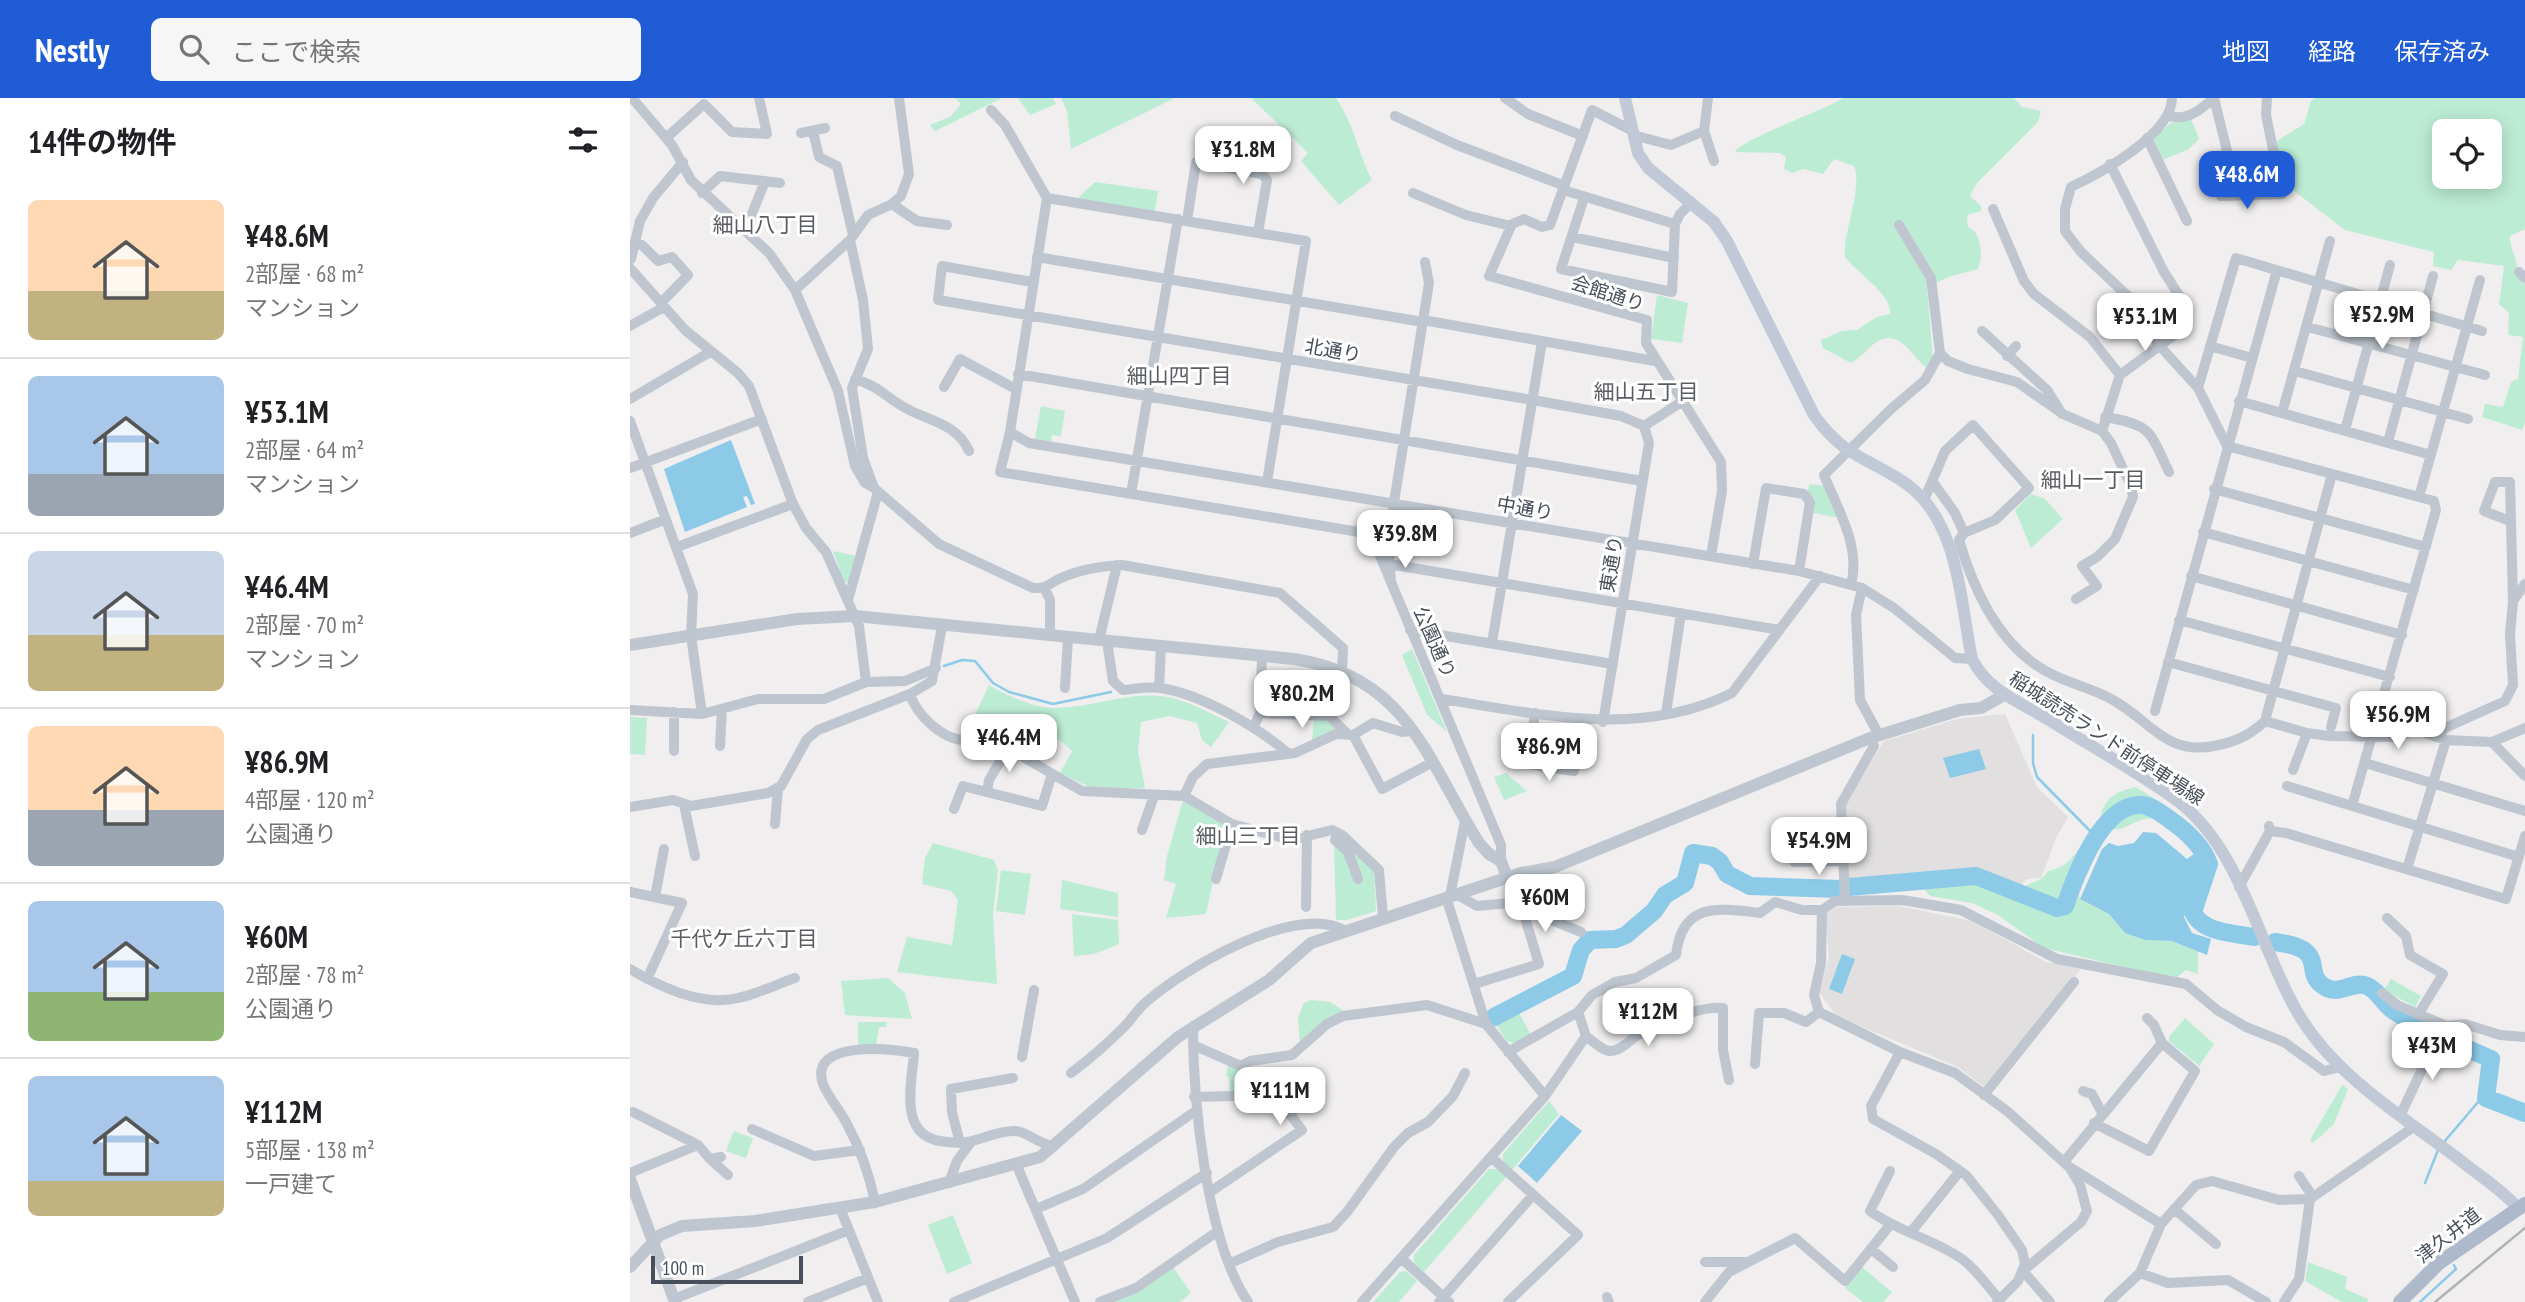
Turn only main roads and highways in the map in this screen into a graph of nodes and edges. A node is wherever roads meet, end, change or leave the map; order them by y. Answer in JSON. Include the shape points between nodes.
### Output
{"nodes":[{"id":1,"x":1625,"y":98,"type":"edge"},
{"id":2,"x":2522,"y":1206,"type":"edge"},
{"id":3,"x":2400,"y":1302,"type":"edge"}],
"edges":[{"from":1,"to":2,"type":"main road","name":"稲城読売ランド前停車場線","via":[[1632,132],[1648,168],[1714,222],[1727,241],[1829,437],[1924,500],[1944,531],[1972,659],[1989,684],[2177,801],[2200,820],[2222,850],[2295,1008],[2340,1067]]},
{"from":2,"to":3,"type":"main road","name":"津久井道","via":[[2439,1263]]}]}
